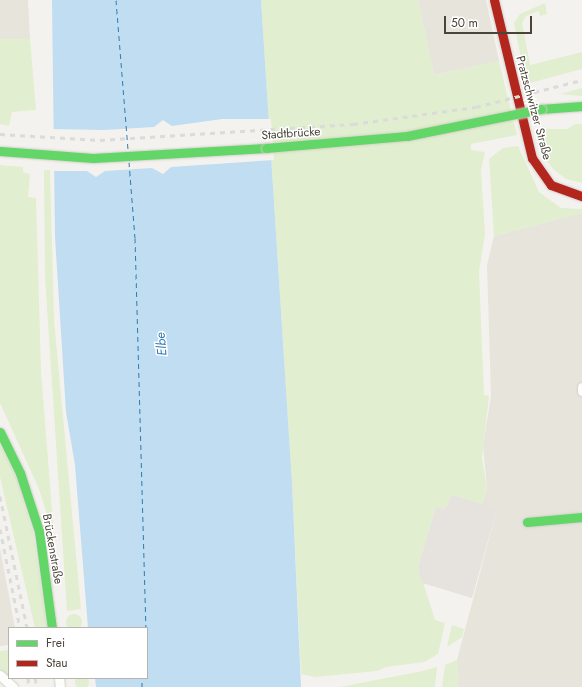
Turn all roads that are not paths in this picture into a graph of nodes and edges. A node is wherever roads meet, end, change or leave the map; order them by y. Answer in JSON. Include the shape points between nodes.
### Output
{"nodes":[{"id":1,"x":504,"y":0,"type":"edge"},
{"id":2,"x":494,"y":1,"type":"edge"},
{"id":3,"x":582,"y":106,"type":"edge"},
{"id":4,"x":0,"y":151,"type":"edge"},
{"id":5,"x":582,"y":196,"type":"edge"},
{"id":6,"x":582,"y":387,"type":"edge"},
{"id":7,"x":582,"y":391,"type":"edge"},
{"id":8,"x":0,"y":432,"type":"edge"},
{"id":9,"x":582,"y":517,"type":"edge"},
{"id":10,"x":527,"y":522,"type":"dead end"},
{"id":11,"x":52,"y":627,"type":"edge"},
{"id":12,"x":0,"y":675,"type":"edge"},
{"id":13,"x":13,"y":687,"type":"edge"}],
"edges":[{"from":1,"to":2,"type":"main road"},
{"from":2,"to":5,"type":"main road","name":"Pratzschwitzer Straße","via":[[532,158],[551,185]]},
{"from":3,"to":4,"type":"main road","name":"Stadtbrücke","bridge":true,"via":[[542,109],[436,132],[354,141],[133,157],[39,156]]},
{"from":6,"to":7,"type":"street"},
{"from":8,"to":11,"type":"main road","name":"Brückenstraße","via":[[20,473],[39,531]]},
{"from":9,"to":10,"type":"main road"},
{"from":12,"to":13,"type":"street"}]}
